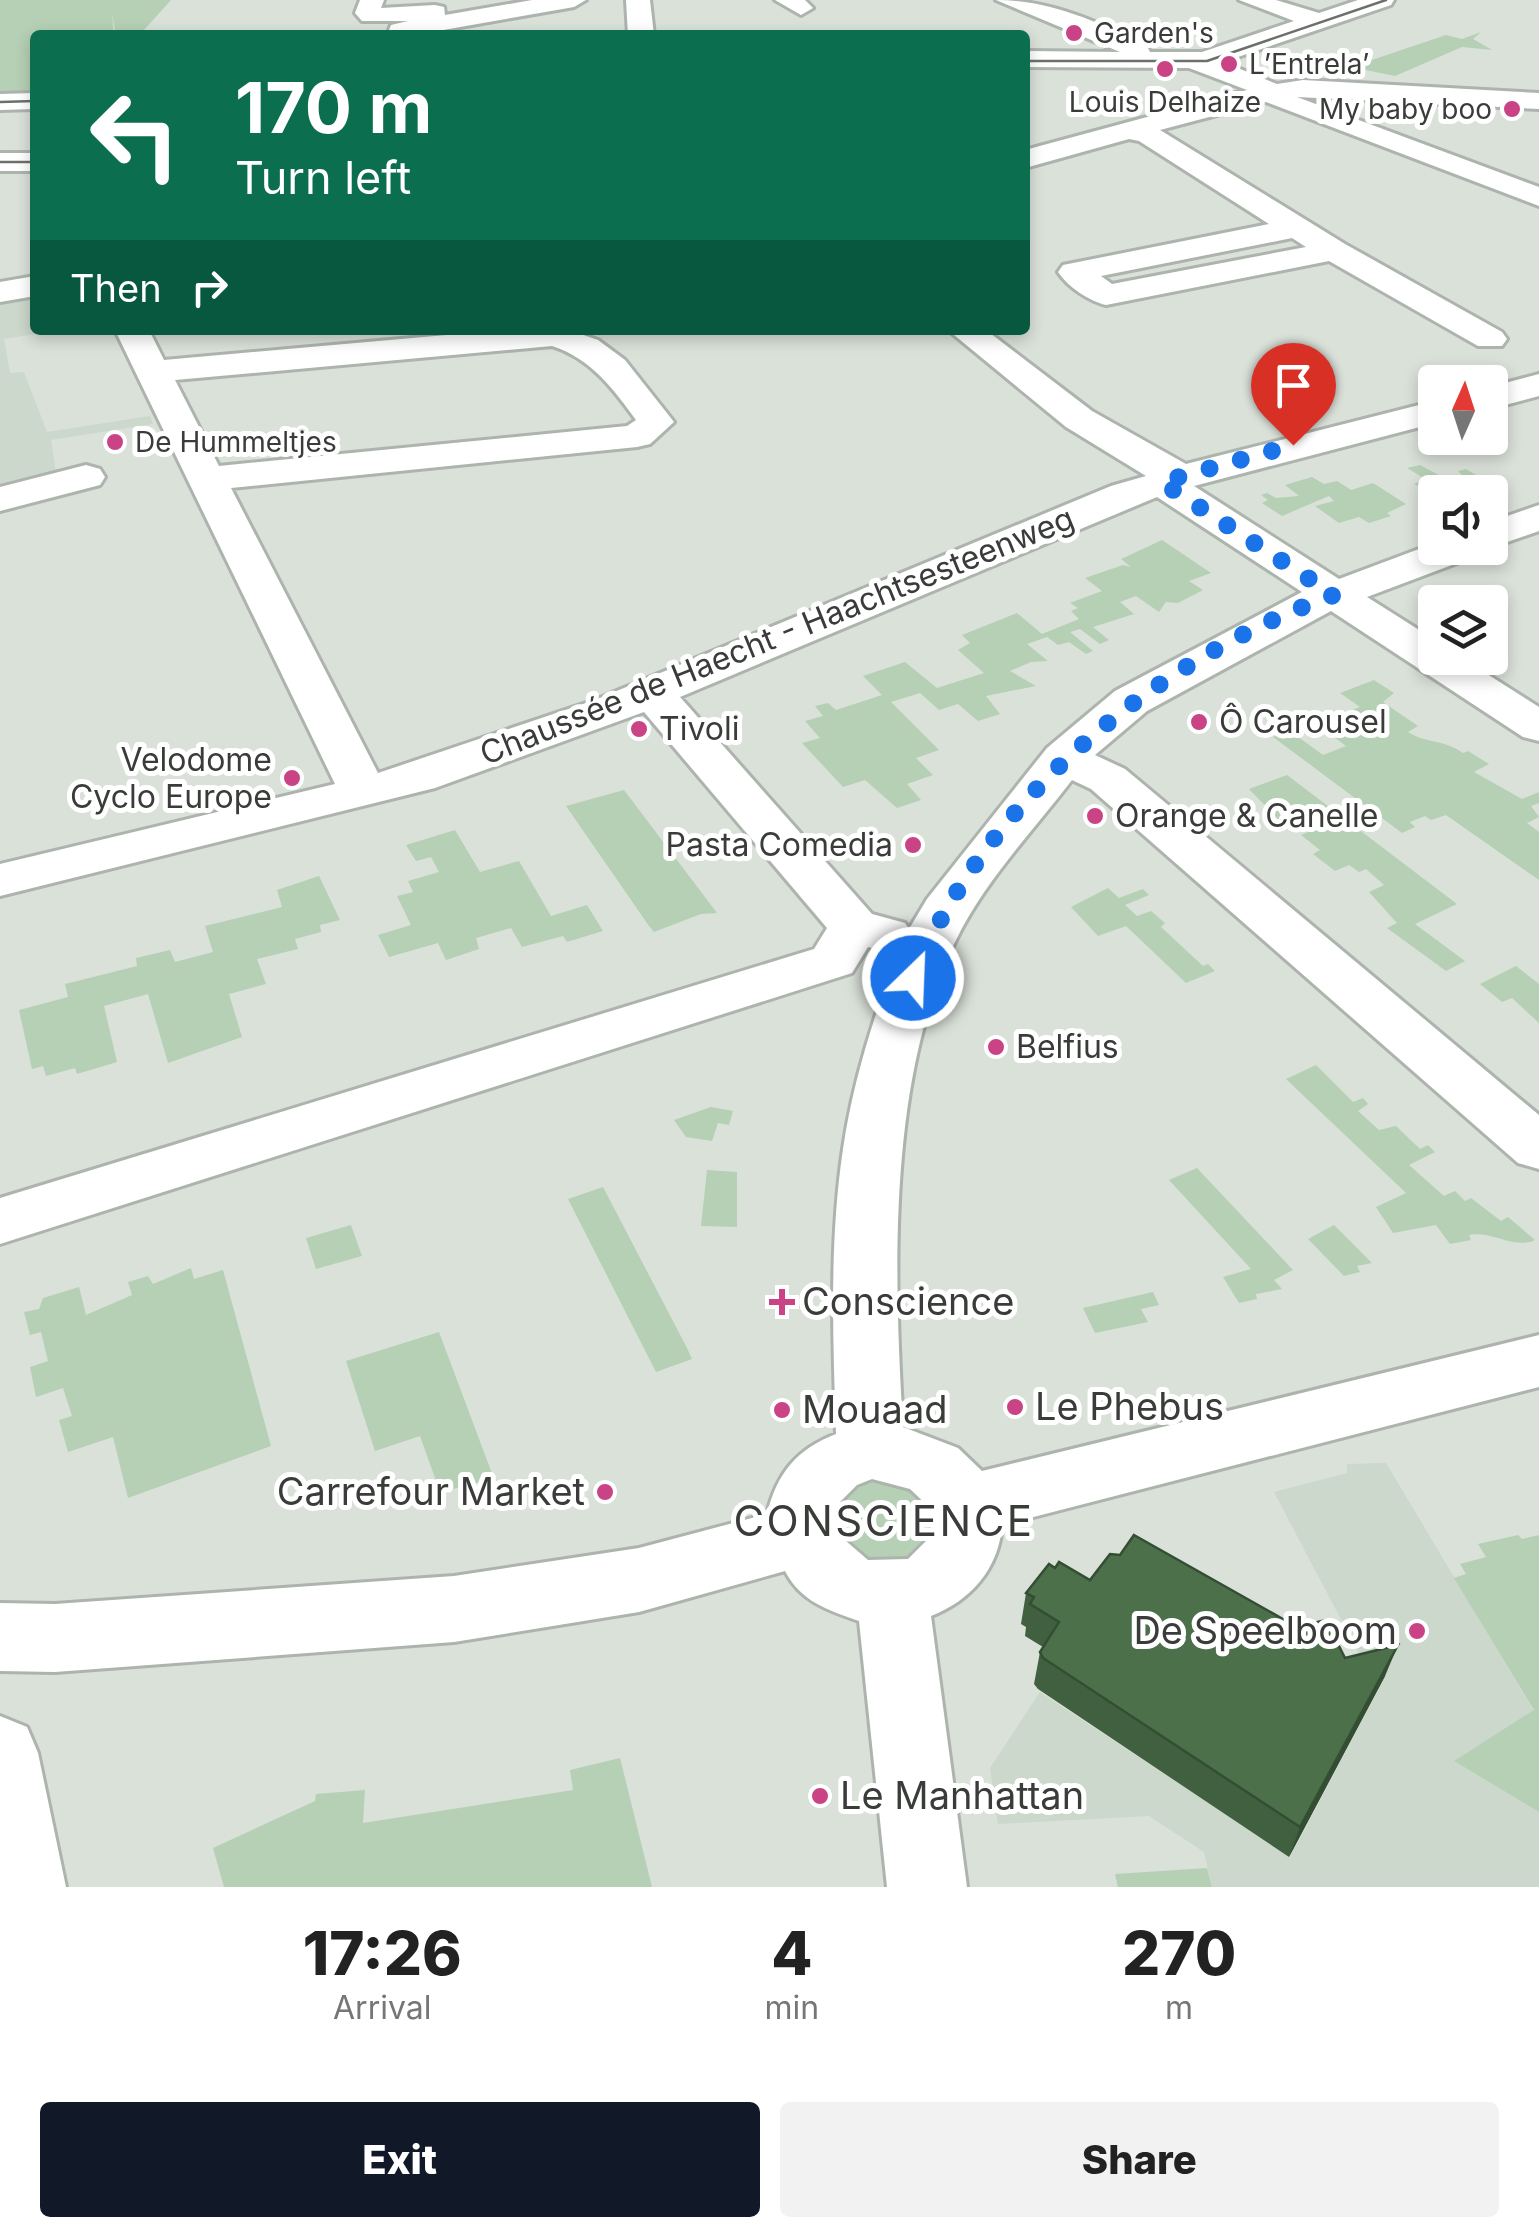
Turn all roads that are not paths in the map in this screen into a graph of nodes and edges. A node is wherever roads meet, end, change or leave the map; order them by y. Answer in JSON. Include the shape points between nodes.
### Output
{"nodes":[{"id":1,"x":518,"y":0,"type":"edge"},
{"id":2,"x":574,"y":0,"type":"edge"},
{"id":3,"x":638,"y":0,"type":"edge"},
{"id":4,"x":1008,"y":0,"type":"edge"},
{"id":5,"x":1250,"y":0,"type":"edge"},
{"id":6,"x":1382,"y":0,"type":"edge"},
{"id":7,"x":372,"y":8,"type":"edge"},
{"id":8,"x":1318,"y":21,"type":"junction"},
{"id":9,"x":400,"y":30,"type":"edge"},
{"id":10,"x":641,"y":30,"type":"edge"},
{"id":11,"x":1030,"y":55,"type":"edge"},
{"id":12,"x":1126,"y":55,"type":"junction"},
{"id":13,"x":1196,"y":61,"type":"junction"},
{"id":14,"x":1270,"y":93,"type":"junction"},
{"id":15,"x":30,"y":101,"type":"edge"},
{"id":16,"x":1539,"y":101,"type":"edge"},
{"id":17,"x":0,"y":102,"type":"edge"},
{"id":18,"x":1134,"y":132,"type":"junction"},
{"id":19,"x":1030,"y":158,"type":"edge"},
{"id":20,"x":0,"y":162,"type":"edge"},
{"id":21,"x":30,"y":162,"type":"edge"},
{"id":22,"x":1539,"y":197,"type":"edge"},
{"id":23,"x":1296,"y":228,"type":"junction"},
{"id":24,"x":1334,"y":251,"type":"junction"},
{"id":25,"x":30,"y":287,"type":"edge"},
{"id":26,"x":0,"y":292,"type":"edge"},
{"id":27,"x":135,"y":335,"type":"edge"},
{"id":28,"x":972,"y":335,"type":"edge"},
{"id":29,"x":1490,"y":339,"type":"dead end"},
{"id":30,"x":155,"y":371,"type":"junction"},
{"id":31,"x":1539,"y":385,"type":"edge"},
{"id":32,"x":1508,"y":393,"type":"edge"},
{"id":33,"x":1418,"y":416,"type":"edge"},
{"id":34,"x":86,"y":478,"type":"dead end"},
{"id":35,"x":208,"y":479,"type":"junction"},
{"id":36,"x":1165,"y":482,"type":"junction"},
{"id":37,"x":0,"y":498,"type":"edge"},
{"id":38,"x":1539,"y":517,"type":"edge"},
{"id":39,"x":1508,"y":529,"type":"edge"},
{"id":40,"x":1418,"y":564,"type":"edge"},
{"id":41,"x":1334,"y":595,"type":"junction"},
{"id":42,"x":652,"y":693,"type":"junction"},
{"id":43,"x":1539,"y":727,"type":"edge"},
{"id":44,"x":1064,"y":758,"type":"junction"},
{"id":45,"x":364,"y":793,"type":"junction"},
{"id":46,"x":0,"y":880,"type":"edge"},
{"id":47,"x":844,"y":943,"type":"junction"},
{"id":48,"x":920,"y":961,"type":"junction"},
{"id":49,"x":1539,"y":1148,"type":"edge"},
{"id":50,"x":0,"y":1221,"type":"edge"},
{"id":51,"x":1539,"y":1361,"type":"edge"},
{"id":52,"x":870,"y":1450,"type":"junction"},
{"id":53,"x":964,"y":1505,"type":"junction"},
{"id":54,"x":802,"y":1536,"type":"junction"},
{"id":55,"x":892,"y":1595,"type":"junction"},
{"id":56,"x":0,"y":1637,"type":"edge"},
{"id":57,"x":0,"y":1753,"type":"edge"},
{"id":58,"x":26,"y":1887,"type":"edge"},
{"id":59,"x":927,"y":1887,"type":"edge"}],
"edges":[{"from":1,"to":7,"type":"street","via":[[393,18]]},
{"from":2,"to":9,"type":"street"},
{"from":3,"to":10,"type":"street"},
{"from":4,"to":12,"type":"street","via":[[1137,49]]},
{"from":5,"to":8,"type":"street"},
{"from":6,"to":8,"type":"street"},
{"from":8,"to":13,"type":"street"},
{"from":11,"to":12,"type":"street"},
{"from":11,"to":12,"type":"street","via":[[1080,43]]},
{"from":12,"to":13,"type":"street"},
{"from":13,"to":14,"type":"street"},
{"from":14,"to":16,"type":"street","via":[[1302,88]]},
{"from":14,"to":18,"type":"street"},
{"from":14,"to":22,"type":"street"},
{"from":15,"to":17,"type":"street"},
{"from":18,"to":19,"type":"street"},
{"from":18,"to":23,"type":"street"},
{"from":20,"to":21,"type":"street"},
{"from":23,"to":24,"type":"street"},
{"from":23,"to":24,"type":"street","via":[[1074,272],[1106,295]]},
{"from":24,"to":29,"type":"street"},
{"from":25,"to":26,"type":"street"},
{"from":27,"to":30,"type":"street"},
{"from":28,"to":36,"type":"street","via":[[1079,419],[1093,438]]},
{"from":30,"to":35,"type":"street"},
{"from":30,"to":35,"type":"street","via":[[552,336],[596,349],[656,422],[637,436]]},
{"from":31,"to":32,"type":"street"},
{"from":33,"to":36,"type":"street","name":"Chaussée de Haecht - Haachtsesteenweg"},
{"from":34,"to":37,"type":"street"},
{"from":35,"to":45,"type":"street"},
{"from":36,"to":41,"type":"street"},
{"from":36,"to":42,"type":"street","name":"Chaussée de Haecht - Haachtsesteenweg"},
{"from":38,"to":39,"type":"street"},
{"from":40,"to":41,"type":"street"},
{"from":41,"to":43,"type":"street"},
{"from":41,"to":44,"type":"street","via":[[1131,701]]},
{"from":42,"to":45,"type":"street","name":"Chaussée de Haecht - Haachtsesteenweg"},
{"from":42,"to":47,"type":"street"},
{"from":44,"to":48,"type":"street","via":[[983,857]]},
{"from":44,"to":49,"type":"street","via":[[1108,779]]},
{"from":45,"to":46,"type":"street","name":"Chaussée de Haecht - Haachtsesteenweg"},
{"from":47,"to":48,"type":"street"},
{"from":47,"to":50,"type":"street"},
{"from":48,"to":52,"type":"street","via":[[900,1019],[865,1216]]},
{"from":51,"to":53,"type":"street"},
{"from":52,"to":53,"type":"street","via":[[918,1456],[954,1485]]},
{"from":52,"to":54,"type":"street","via":[[829,1464],[814,1478],[802,1506]]},
{"from":53,"to":55,"type":"street","via":[[964,1546],[954,1564],[937,1580]]},
{"from":54,"to":55,"type":"street","via":[[811,1556],[845,1585]]},
{"from":54,"to":56,"type":"street","via":[[639,1580],[454,1609]]},
{"from":55,"to":59,"type":"street"},
{"from":57,"to":58,"type":"street"}]}
